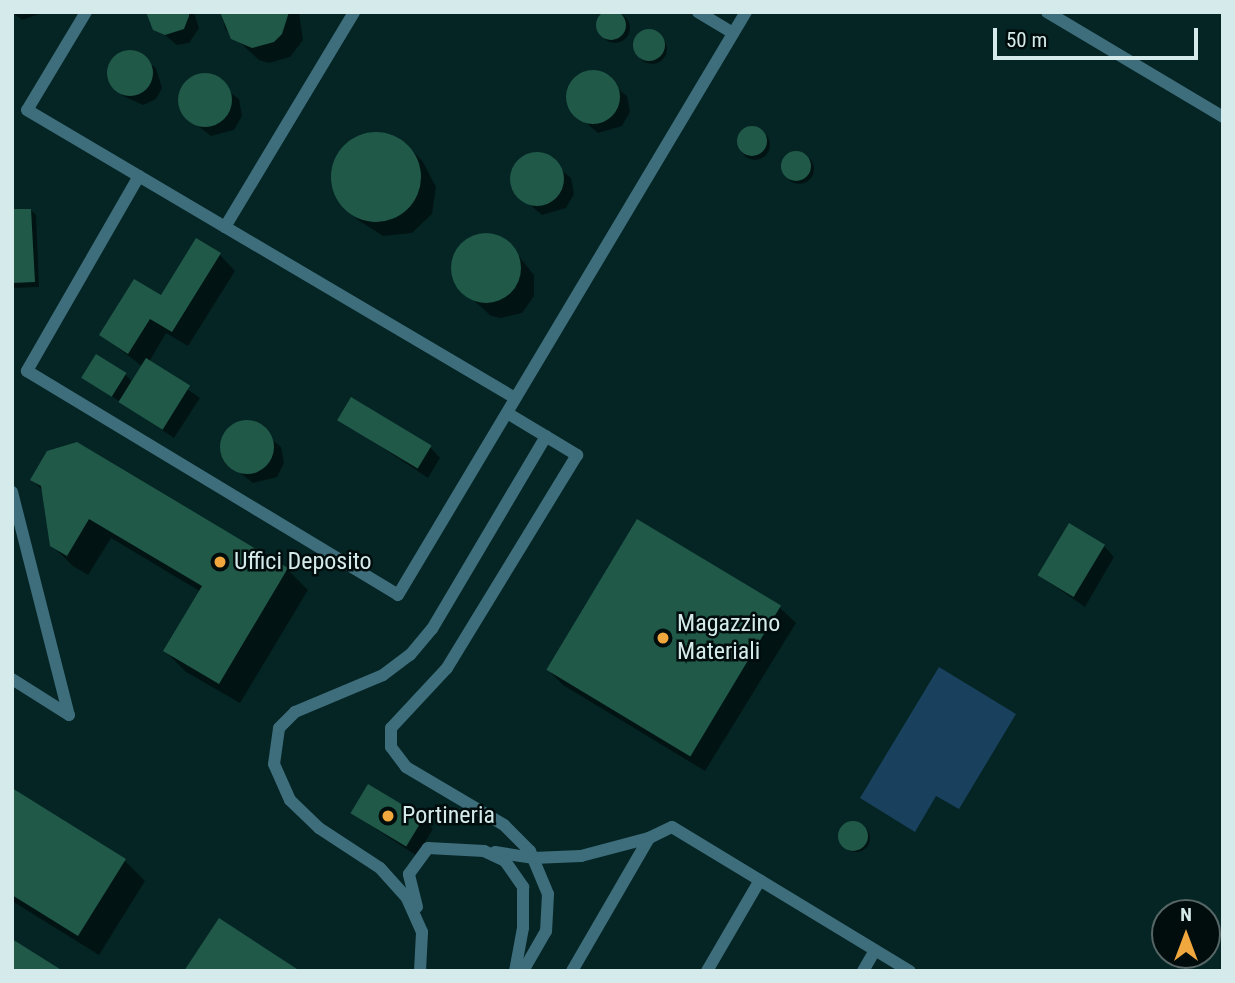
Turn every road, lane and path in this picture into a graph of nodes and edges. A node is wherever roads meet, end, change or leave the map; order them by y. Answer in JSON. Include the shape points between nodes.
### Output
{"nodes":[{"id":1,"x":86,"y":12,"type":"edge"},
{"id":2,"x":354,"y":12,"type":"edge"},
{"id":3,"x":698,"y":12,"type":"edge"},
{"id":4,"x":746,"y":12,"type":"edge"},
{"id":5,"x":1047,"y":12,"type":"edge"},
{"id":6,"x":733,"y":33,"type":"junction"},
{"id":7,"x":12,"y":110,"type":"edge"},
{"id":8,"x":27,"y":110,"type":"junction"},
{"id":9,"x":1223,"y":117,"type":"edge"},
{"id":10,"x":139,"y":176,"type":"junction"},
{"id":11,"x":225,"y":227,"type":"junction"},
{"id":12,"x":27,"y":371,"type":"junction"},
{"id":13,"x":12,"y":372,"type":"edge"},
{"id":14,"x":515,"y":398,"type":"junction"},
{"id":15,"x":506,"y":413,"type":"junction"},
{"id":16,"x":546,"y":436,"type":"junction"},
{"id":17,"x":12,"y":492,"type":"edge"},
{"id":18,"x":12,"y":679,"type":"edge"},
{"id":19,"x":649,"y":838,"type":"junction"},
{"id":20,"x":484,"y":851,"type":"junction"},
{"id":21,"x":533,"y":858,"type":"junction"},
{"id":22,"x":760,"y":880,"type":"junction"},
{"id":23,"x":422,"y":932,"type":"junction"},
{"id":24,"x":875,"y":950,"type":"junction"},
{"id":25,"x":421,"y":971,"type":"edge"},
{"id":26,"x":515,"y":971,"type":"edge"},
{"id":27,"x":523,"y":971,"type":"edge"},
{"id":28,"x":572,"y":971,"type":"edge"},
{"id":29,"x":707,"y":971,"type":"edge"},
{"id":30,"x":863,"y":971,"type":"edge"},
{"id":31,"x":909,"y":971,"type":"edge"}],
"edges":[{"from":1,"to":8,"type":"lane"},
{"from":2,"to":11,"type":"lane"},
{"from":3,"to":6,"type":"lane"},
{"from":4,"to":6,"type":"lane"},
{"from":5,"to":9,"type":"lane"},
{"from":6,"to":14,"type":"lane"},
{"from":7,"to":8,"type":"lane"},
{"from":8,"to":10,"type":"lane"},
{"from":10,"to":11,"type":"lane"},
{"from":10,"to":12,"type":"lane"},
{"from":11,"to":14,"type":"lane"},
{"from":12,"to":13,"type":"lane"},
{"from":12,"to":15,"type":"lane","via":[[398,595]]},
{"from":14,"to":15,"type":"lane"},
{"from":15,"to":16,"type":"lane"},
{"from":16,"to":21,"type":"lane","via":[[577,454],[447,668],[391,728],[391,747],[406,767],[503,825]]},
{"from":16,"to":23,"type":"lane","via":[[432,629],[410,655],[383,675],[295,712],[279,728],[274,764],[290,800],[319,828],[380,868],[407,898]]},
{"from":17,"to":18,"type":"lane","via":[[69,715]]},
{"from":19,"to":21,"type":"lane","via":[[610,851]]},
{"from":19,"to":22,"type":"lane","via":[[672,827]]},
{"from":19,"to":28,"type":"lane"},
{"from":20,"to":21,"type":"lane"},
{"from":20,"to":23,"type":"lane","via":[[428,848],[414,862],[410,874]]},
{"from":20,"to":26,"type":"lane","via":[[505,861],[523,887],[523,928]]},
{"from":21,"to":27,"type":"lane","via":[[548,894],[546,931]]},
{"from":22,"to":24,"type":"lane"},
{"from":22,"to":29,"type":"lane"},
{"from":23,"to":25,"type":"lane"},
{"from":24,"to":30,"type":"lane"},
{"from":24,"to":31,"type":"lane"}]}
